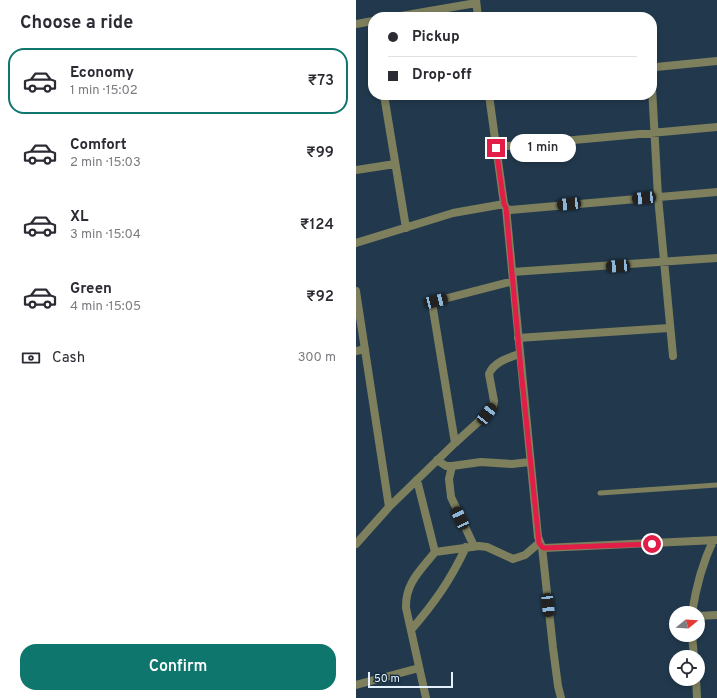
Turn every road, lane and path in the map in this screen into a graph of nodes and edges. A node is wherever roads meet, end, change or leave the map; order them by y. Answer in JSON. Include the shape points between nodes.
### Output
{"nodes":[{"id":1,"x":476,"y":2,"type":"edge"},
{"id":2,"x":422,"y":12,"type":"edge"},
{"id":3,"x":477,"y":12,"type":"edge"},
{"id":4,"x":368,"y":22,"type":"edge"},
{"id":5,"x":356,"y":24,"type":"edge"},
{"id":6,"x":717,"y":61,"type":"edge"},
{"id":7,"x":657,"y":67,"type":"edge"},
{"id":8,"x":385,"y":100,"type":"edge"},
{"id":9,"x":490,"y":100,"type":"edge"},
{"id":10,"x":653,"y":100,"type":"edge"},
{"id":11,"x":717,"y":127,"type":"edge"},
{"id":12,"x":655,"y":132,"type":"junction"},
{"id":13,"x":496,"y":148,"type":"junction"},
{"id":14,"x":395,"y":164,"type":"junction"},
{"id":15,"x":356,"y":170,"type":"edge"},
{"id":16,"x":717,"y":192,"type":"edge"},
{"id":17,"x":658,"y":197,"type":"junction"},
{"id":18,"x":505,"y":206,"type":"junction"},
{"id":19,"x":406,"y":228,"type":"junction"},
{"id":20,"x":356,"y":243,"type":"edge"},
{"id":21,"x":717,"y":258,"type":"edge"},
{"id":22,"x":664,"y":263,"type":"junction"},
{"id":23,"x":512,"y":272,"type":"junction"},
{"id":24,"x":513,"y":282,"type":"junction"},
{"id":25,"x":356,"y":291,"type":"edge"},
{"id":26,"x":670,"y":328,"type":"junction"},
{"id":27,"x":518,"y":338,"type":"junction"},
{"id":28,"x":365,"y":348,"type":"junction"},
{"id":29,"x":356,"y":351,"type":"edge"},
{"id":30,"x":519,"y":354,"type":"junction"},
{"id":31,"x":673,"y":356,"type":"dead end"},
{"id":32,"x":455,"y":442,"type":"junction"},
{"id":33,"x":437,"y":460,"type":"junction"},
{"id":34,"x":530,"y":462,"type":"junction"},
{"id":35,"x":452,"y":466,"type":"junction"},
{"id":36,"x":417,"y":480,"type":"junction"},
{"id":37,"x":717,"y":485,"type":"edge"},
{"id":38,"x":600,"y":492,"type":"dead end"},
{"id":39,"x":389,"y":507,"type":"junction"},
{"id":40,"x":357,"y":541,"type":"edge"},
{"id":41,"x":715,"y":541,"type":"edge"},
{"id":42,"x":541,"y":545,"type":"junction"},
{"id":43,"x":470,"y":547,"type":"junction"},
{"id":44,"x":435,"y":552,"type":"junction"},
{"id":45,"x":693,"y":606,"type":"edge"},
{"id":46,"x":717,"y":615,"type":"edge"},
{"id":47,"x":705,"y":616,"type":"edge"},
{"id":48,"x":411,"y":630,"type":"junction"},
{"id":49,"x":419,"y":668,"type":"junction"},
{"id":50,"x":356,"y":685,"type":"edge"},
{"id":51,"x":696,"y":686,"type":"edge"},
{"id":52,"x":426,"y":698,"type":"edge"},
{"id":53,"x":561,"y":698,"type":"edge"},
{"id":54,"x":697,"y":698,"type":"edge"}],
"edges":[{"from":1,"to":2,"type":"street"},
{"from":1,"to":3,"type":"street"},
{"from":4,"to":5,"type":"street"},
{"from":6,"to":7,"type":"street"},
{"from":8,"to":14,"type":"street"},
{"from":9,"to":13,"type":"street"},
{"from":10,"to":12,"type":"street"},
{"from":11,"to":12,"type":"street"},
{"from":12,"to":13,"type":"street"},
{"from":12,"to":17,"type":"street"},
{"from":13,"to":18,"type":"street"},
{"from":14,"to":15,"type":"street"},
{"from":14,"to":19,"type":"street"},
{"from":16,"to":17,"type":"street"},
{"from":17,"to":18,"type":"street","via":[[510,210]]},
{"from":17,"to":22,"type":"street"},
{"from":18,"to":19,"type":"street","via":[[463,211]]},
{"from":18,"to":23,"type":"street"},
{"from":19,"to":20,"type":"street"},
{"from":21,"to":22,"type":"street"},
{"from":22,"to":23,"type":"street"},
{"from":22,"to":26,"type":"street"},
{"from":23,"to":24,"type":"street"},
{"from":24,"to":27,"type":"street"},
{"from":24,"to":32,"type":"street","via":[[436,301],[433,304]]},
{"from":25,"to":28,"type":"street"},
{"from":26,"to":27,"type":"street"},
{"from":26,"to":31,"type":"street"},
{"from":27,"to":30,"type":"street"},
{"from":28,"to":29,"type":"street"},
{"from":28,"to":39,"type":"street"},
{"from":30,"to":32,"type":"street","via":[[506,359],[491,371],[494,401],[492,407]]},
{"from":30,"to":34,"type":"street"},
{"from":32,"to":33,"type":"street"},
{"from":33,"to":35,"type":"street","via":[[446,466]]},
{"from":33,"to":36,"type":"street"},
{"from":34,"to":35,"type":"street","via":[[481,462]]},
{"from":34,"to":42,"type":"street"},
{"from":35,"to":43,"type":"street","via":[[449,484],[451,497]]},
{"from":36,"to":39,"type":"street"},
{"from":36,"to":44,"type":"street"},
{"from":37,"to":38,"type":"lane"},
{"from":39,"to":40,"type":"street"},
{"from":41,"to":42,"type":"street","via":[[544,548]]},
{"from":41,"to":45,"type":"street","via":[[704,559]]},
{"from":42,"to":43,"type":"street","via":[[513,559],[487,547]]},
{"from":42,"to":53,"type":"street"},
{"from":43,"to":44,"type":"street"},
{"from":43,"to":48,"type":"street","via":[[445,588]]},
{"from":44,"to":48,"type":"street","via":[[406,593],[406,608]]},
{"from":46,"to":47,"type":"street"},
{"from":48,"to":49,"type":"street"},
{"from":49,"to":50,"type":"street"},
{"from":49,"to":52,"type":"street"},
{"from":51,"to":54,"type":"street"}]}
